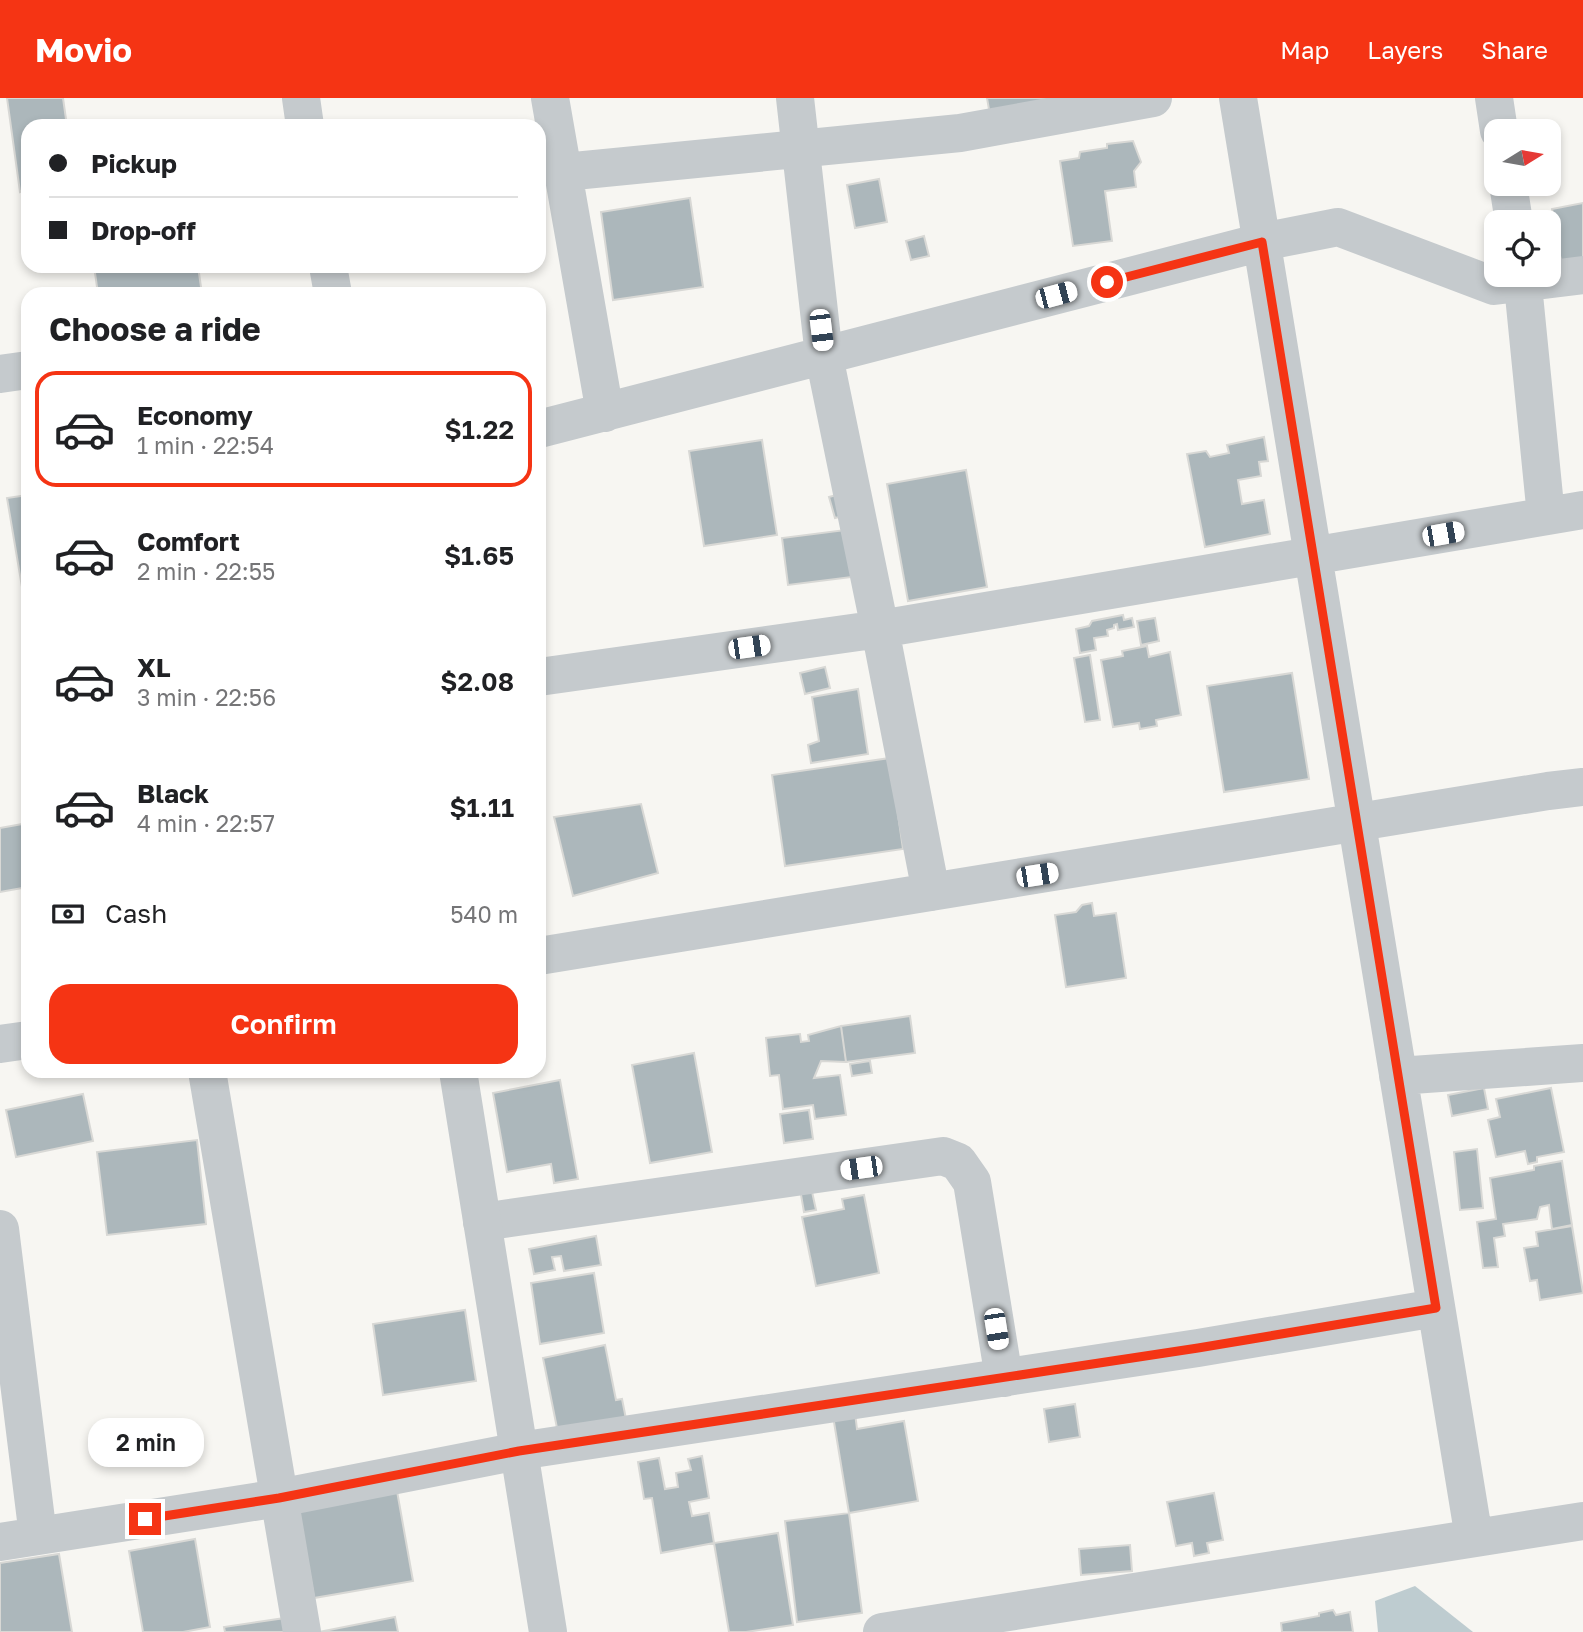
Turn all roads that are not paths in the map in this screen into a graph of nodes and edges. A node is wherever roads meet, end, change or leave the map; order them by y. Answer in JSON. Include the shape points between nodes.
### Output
{"nodes":[{"id":1,"x":301,"y":98,"type":"edge"},
{"id":2,"x":550,"y":98,"type":"edge"},
{"id":3,"x":795,"y":98,"type":"edge"},
{"id":4,"x":1153,"y":98,"type":"edge"},
{"id":5,"x":1238,"y":98,"type":"edge"},
{"id":6,"x":1494,"y":98,"type":"edge"},
{"id":7,"x":304,"y":119,"type":"edge"},
{"id":8,"x":1497,"y":119,"type":"edge"},
{"id":9,"x":801,"y":149,"type":"junction"},
{"id":10,"x":564,"y":172,"type":"junction"},
{"id":11,"x":1262,"y":242,"type":"junction"},
{"id":12,"x":1583,"y":275,"type":"edge"},
{"id":13,"x":1561,"y":276,"type":"edge"},
{"id":14,"x":1484,"y":283,"type":"edge"},
{"id":15,"x":1524,"y":287,"type":"edge"},
{"id":16,"x":824,"y":356,"type":"junction"},
{"id":17,"x":21,"y":371,"type":"edge"},
{"id":18,"x":0,"y":374,"type":"edge"},
{"id":19,"x":605,"y":413,"type":"junction"},
{"id":20,"x":546,"y":427,"type":"edge"},
{"id":21,"x":1583,"y":510,"type":"edge"},
{"id":22,"x":1546,"y":516,"type":"junction"},
{"id":23,"x":1313,"y":555,"type":"junction"},
{"id":24,"x":880,"y":629,"type":"junction"},
{"id":25,"x":546,"y":676,"type":"edge"},
{"id":26,"x":1583,"y":788,"type":"edge"},
{"id":27,"x":1356,"y":823,"type":"junction"},
{"id":28,"x":931,"y":892,"type":"junction"},
{"id":29,"x":546,"y":955,"type":"edge"},
{"id":30,"x":21,"y":1041,"type":"edge"},
{"id":31,"x":0,"y":1044,"type":"edge"},
{"id":32,"x":1583,"y":1063,"type":"edge"},
{"id":33,"x":1398,"y":1076,"type":"junction"},
{"id":34,"x":208,"y":1078,"type":"edge"},
{"id":35,"x":459,"y":1078,"type":"edge"},
{"id":36,"x":482,"y":1222,"type":"junction"},
{"id":37,"x":0,"y":1229,"type":"edge"},
{"id":38,"x":1436,"y":1308,"type":"junction"},
{"id":39,"x":1004,"y":1378,"type":"junction"},
{"id":40,"x":519,"y":1451,"type":"junction"},
{"id":41,"x":279,"y":1498,"type":"junction"},
{"id":42,"x":1583,"y":1521,"type":"edge"},
{"id":43,"x":38,"y":1536,"type":"junction"},
{"id":44,"x":1474,"y":1538,"type":"junction"},
{"id":45,"x":0,"y":1542,"type":"edge"},
{"id":46,"x":302,"y":1632,"type":"edge"},
{"id":47,"x":548,"y":1632,"type":"edge"},
{"id":48,"x":882,"y":1632,"type":"edge"}],
"edges":[{"from":1,"to":7,"type":"street"},
{"from":2,"to":10,"type":"street"},
{"from":3,"to":9,"type":"street"},
{"from":4,"to":9,"type":"street","via":[[960,133]]},
{"from":5,"to":11,"type":"street"},
{"from":6,"to":8,"type":"street"},
{"from":9,"to":10,"type":"street"},
{"from":9,"to":16,"type":"street"},
{"from":10,"to":19,"type":"street"},
{"from":11,"to":14,"type":"street","via":[[1338,227]]},
{"from":11,"to":16,"type":"street"},
{"from":11,"to":23,"type":"street"},
{"from":12,"to":13,"type":"street"},
{"from":15,"to":22,"type":"street"},
{"from":16,"to":19,"type":"street"},
{"from":16,"to":24,"type":"street"},
{"from":17,"to":18,"type":"street"},
{"from":19,"to":20,"type":"street"},
{"from":21,"to":22,"type":"street"},
{"from":22,"to":23,"type":"street"},
{"from":23,"to":24,"type":"street"},
{"from":23,"to":27,"type":"street"},
{"from":24,"to":25,"type":"street"},
{"from":24,"to":28,"type":"street"},
{"from":26,"to":27,"type":"street"},
{"from":27,"to":28,"type":"street"},
{"from":27,"to":33,"type":"street"},
{"from":28,"to":29,"type":"street"},
{"from":30,"to":31,"type":"street"},
{"from":32,"to":33,"type":"street"},
{"from":33,"to":38,"type":"street"},
{"from":34,"to":41,"type":"street"},
{"from":35,"to":36,"type":"street"},
{"from":36,"to":39,"type":"street","via":[[943,1156],[958,1161],[972,1182]]},
{"from":36,"to":40,"type":"street"},
{"from":37,"to":43,"type":"street"},
{"from":38,"to":39,"type":"street"},
{"from":38,"to":44,"type":"street"},
{"from":39,"to":40,"type":"street"},
{"from":40,"to":41,"type":"street"},
{"from":40,"to":47,"type":"street"},
{"from":41,"to":43,"type":"street"},
{"from":41,"to":46,"type":"street"},
{"from":42,"to":44,"type":"street"},
{"from":43,"to":45,"type":"street"},
{"from":44,"to":48,"type":"street"}]}
